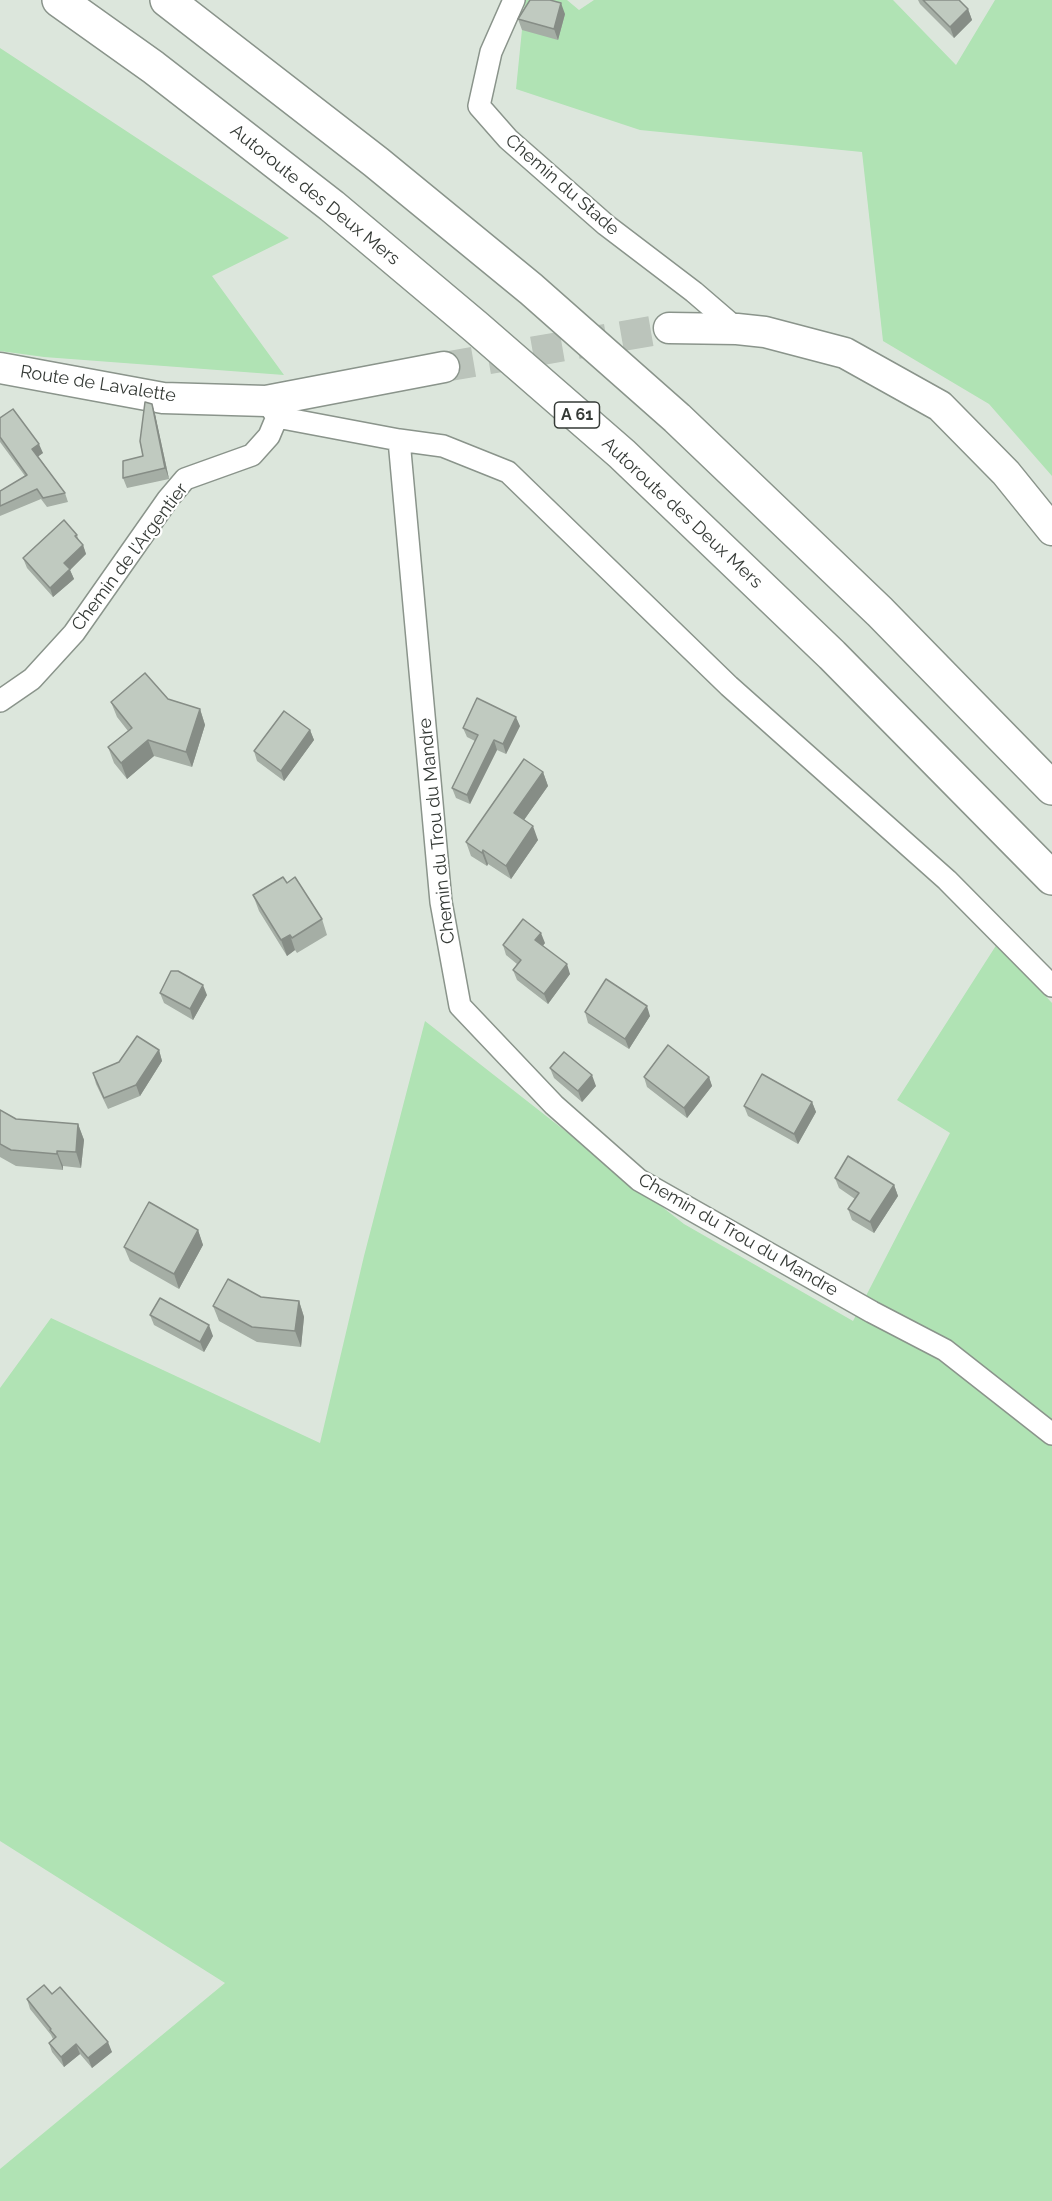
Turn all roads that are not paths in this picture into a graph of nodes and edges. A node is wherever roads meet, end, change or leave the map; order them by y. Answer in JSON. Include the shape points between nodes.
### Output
{"nodes":[{"id":1,"x":60,"y":0,"type":"edge"},
{"id":2,"x":167,"y":0,"type":"edge"},
{"id":3,"x":514,"y":0,"type":"edge"},
{"id":4,"x":669,"y":328,"type":"tunnel mouth"},
{"id":5,"x":737,"y":329,"type":"junction"},
{"id":6,"x":444,"y":367,"type":"tunnel mouth"},
{"id":7,"x":0,"y":368,"type":"edge"},
{"id":8,"x":271,"y":409,"type":"junction"},
{"id":9,"x":399,"y":440,"type":"junction"},
{"id":10,"x":1052,"y":530,"type":"edge"},
{"id":11,"x":0,"y":701,"type":"edge"},
{"id":12,"x":1052,"y":788,"type":"edge"},
{"id":13,"x":1052,"y":878,"type":"edge"},
{"id":14,"x":1052,"y":986,"type":"edge"},
{"id":15,"x":1052,"y":1434,"type":"edge"}],
"edges":[{"from":1,"to":13,"type":"highway","name":"Autoroute des Deux Mers","number":"A 61","via":[[332,206],[622,454],[832,655]]},
{"from":2,"to":12,"type":"highway","via":[[376,162],[531,289],[669,411],[880,612]]},
{"from":3,"to":5,"type":"street","name":"Chemin du Stade","via":[[491,52],[479,106],[508,139],[606,225]]},
{"from":4,"to":5,"type":"main road"},
{"from":5,"to":10,"type":"main road","via":[[765,332],[845,353],[940,406],[1006,473]]},
{"from":6,"to":8,"type":"main road","name":"Route de Lavalette"},
{"from":7,"to":8,"type":"main road","name":"Route de Lavalette","via":[[163,398]]},
{"from":8,"to":9,"type":"street"},
{"from":8,"to":11,"type":"street","name":"Chemin de l'Argentier","via":[[269,436],[252,455],[185,479],[74,633],[32,679]]},
{"from":9,"to":14,"type":"street","via":[[443,446],[508,472],[729,686],[947,880]]},
{"from":9,"to":15,"type":"street","name":"Chemin du Trou du Mandre","via":[[441,902],[460,1006],[554,1105],[639,1180],[945,1350]]}]}
